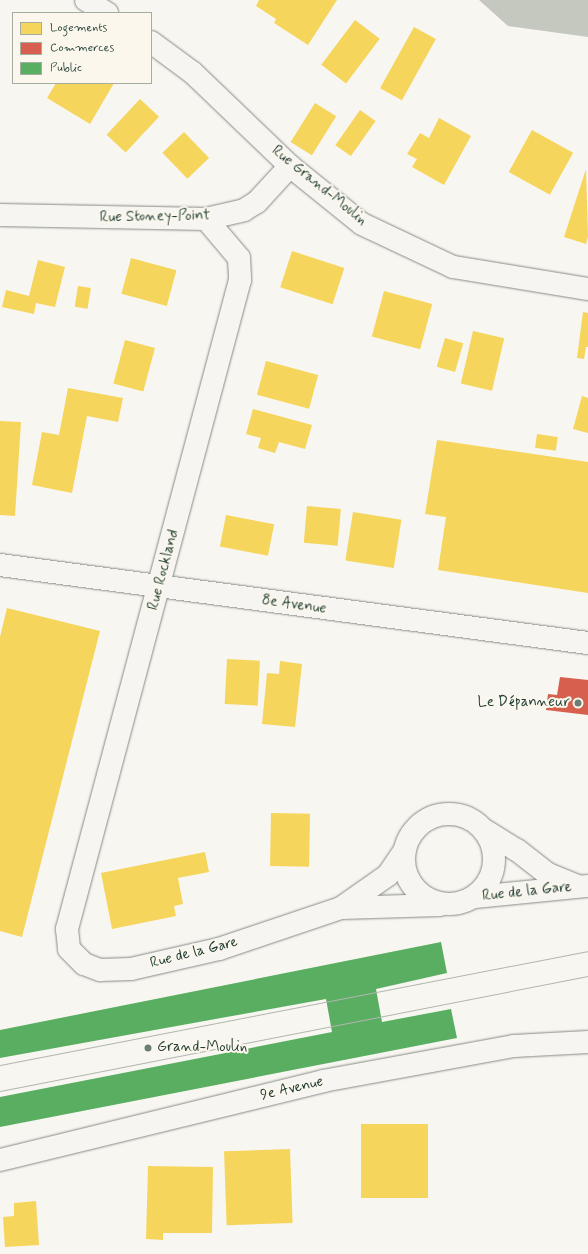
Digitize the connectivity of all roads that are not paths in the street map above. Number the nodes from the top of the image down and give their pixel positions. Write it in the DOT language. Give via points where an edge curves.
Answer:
graph roads {
  1 [pos="86,0"];
  2 [pos="106,12"];
  3 [pos="152,43"];
  4 [pos="290,166"];
  5 [pos="0,215"];
  6 [pos="206,219"];
  7 [pos="588,289"];
  8 [pos="0,565"];
  9 [pos="160,587"];
  10 [pos="588,643"];
  11 [pos="486,831"];
  12 [pos="405,850"];
  13 [pos="584,886"];
  14 [pos="475,897"];
  15 [pos="445,905"];
  16 [pos="341,908"];
  17 [pos="68,929"];
  18 [pos="588,1042"];
  19 [pos="0,1160"];
  1 -- 2 [label="street"];
  3 -- 4 [label="street, Rue Grand-Moulin" via="193,73"];
  4 -- 6 [label="street, Rue Stoney-Point" via="257,202 244,210"];
  4 -- 7 [label="street, Rue Grand-Moulin" via="362,224 453,266"];
  5 -- 6 [label="street, Rue Stoney-Point"];
  6 -- 9 [label="street, Rue Rockland" via="239,258 240,280"];
  8 -- 9 [label="street, 8e Avenue"];
  9 -- 10 [label="street, 8e Avenue"];
  9 -- 17 [label="street, Rue Rockland"];
  11 -- 12 [label="street" via="475,821 462,815 447,813 433,816 420,824 410,836"];
  11 -- 13 [label="street, Rue de la Gare" via="517,850 548,874"];
  11 -- 14 [label="street" via="495,858 493,873 486,886"];
  12 -- 15 [label="street" via="404,866 409,880 418,892 431,901"];
  12 -- 16 [label="street, Rue de la Gare" via="388,875"];
  13 -- 14 [label="street, Rue de la Gare"];
  14 -- 15 [label="street" via="461,903"];
  15 -- 16 [label="street, Rue de la Gare"];
  16 -- 17 [label="street, Rue de la Gare" via="219,949 131,969 100,970 84,964 69,949"];
  18 -- 19 [label="street, 9e Avenue" via="514,1046 331,1080"];
}
